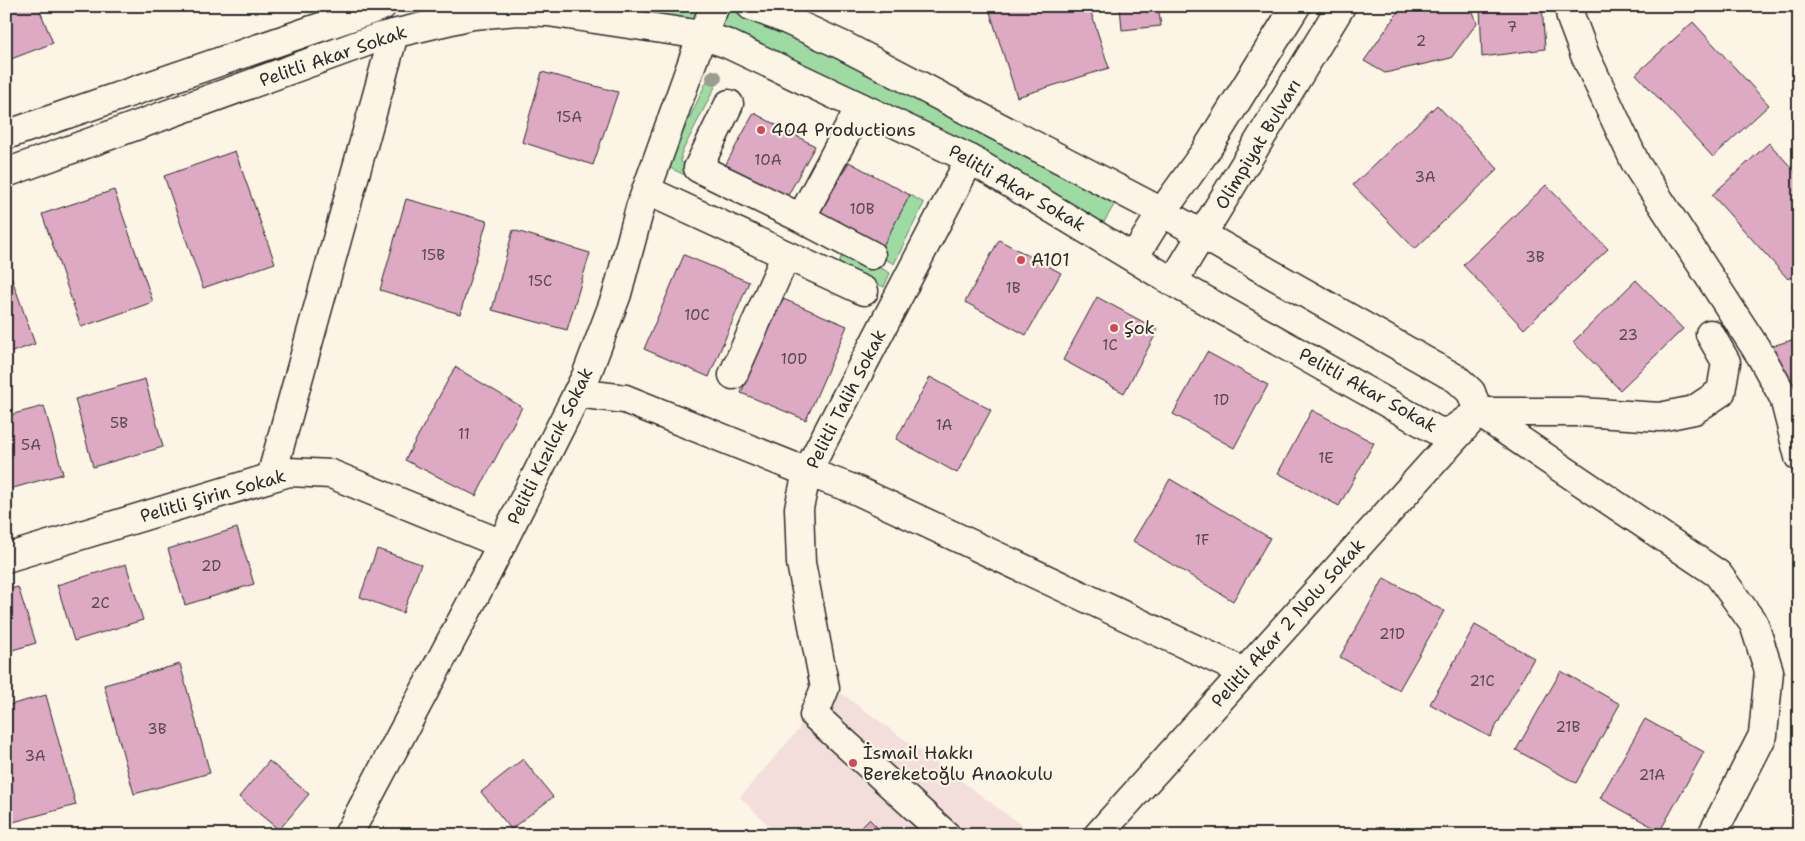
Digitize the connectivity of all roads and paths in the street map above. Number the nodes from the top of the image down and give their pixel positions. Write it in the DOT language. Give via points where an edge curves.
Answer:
graph roads {
  1 [pos="382,6"];
  2 [pos="715,6"];
  3 [pos="751,6"];
  4 [pos="1296,6"];
  5 [pos="1341,6"];
  6 [pos="1569,6"];
  7 [pos="790,13"];
  8 [pos="394,34"];
  9 [pos="702,35"];
  10 [pos="729,104"];
  11 [pos="860,107"];
  12 [pos="6,135"];
  13 [pos="970,159"];
  14 [pos="6,173"];
  15 [pos="646,190"];
  16 [pos="1162,212"];
  17 [pos="800,218"];
  18 [pos="1202,236"];
  19 [pos="786,255"];
  20 [pos="871,256"];
  21 [pos="1134,257"];
  22 [pos="1173,282"];
  23 [pos="864,292"];
  24 [pos="1710,334"];
  25 [pos="733,375"];
  26 [pos="577,393"];
  27 [pos="1478,412"];
  28 [pos="1799,457"];
  29 [pos="807,472"];
  30 [pos="271,477"];
  31 [pos="502,544"];
  32 [pos="6,558"];
  33 [pos="1244,672"];
  34 [pos="348,835"];
  35 [pos="946,835"];
  36 [pos="1098,835"];
  37 [pos="1712,835"];
  1 -- 12 [label="street, Pelitli Akar Sokak"];
  2 -- 9 [label="street"];
  3 -- 7 [label="street"];
  4 -- 16 [label="street" via="1205,152"];
  5 -- 18 [label="street, Olimpiyat Bulvarı"];
  6 -- 28 [label="street" via="1585,55 1636,164 1761,356 1784,398"];
  7 -- 16 [label="street" via="844,46"];
  8 -- 9 [label="street, Pelitli Akar Sokak" via="473,15 518,11 548,12"];
  8 -- 14 [label="street, Pelitli Akar Sokak"];
  8 -- 30 [label="street"];
  9 -- 11 [label="street, Pelitli Akar Sokak" via="728,44"];
  9 -- 15 [label="street, Pelitli Kızılcık Sokak"];
  10 -- 17 [label="street" via="698,168"];
  11 -- 13 [label="street, Pelitli Akar Sokak"];
  11 -- 17 [label="street"];
  13 -- 21 [label="street, Pelitli Akar Sokak"];
  13 -- 29 [label="street, Pelitli Talih Sokak"];
  15 -- 19 [label="street"];
  15 -- 26 [label="street, Pelitli Kızılcık Sokak" via="617,294"];
  16 -- 18 [label="street"];
  16 -- 21 [label="street"];
  17 -- 20 [label="street"];
  18 -- 22 [label="street, Olimpiyat Bulvarı"];
  18 -- 27 [label="street" via="1457,379 1472,392"];
  19 -- 23 [label="street"];
  19 -- 25 [label="street"];
  21 -- 22 [label="street, Pelitli Akar Sokak"];
  22 -- 27 [label="street, Pelitli Akar Sokak" via="1440,432 1451,431"];
  24 -- 27 [label="street" via="1726,362 1721,392 1694,410 1660,417 1580,412"];
  26 -- 29 [label="street" via="625,399"];
  26 -- 31 [label="street, Pelitli Kızılcık Sokak"];
  27 -- 33 [label="street, Pelitli Akar 2 Nolu Sokak"];
  27 -- 37 [label="street" via="1718,574 1754,624 1769,671 1763,736"];
  29 -- 33 [label="street" via="856,490"];
  29 -- 35 [label="street, Pelitli Talih Sokak" via="799,508 801,563 825,688 814,715"];
  30 -- 31 [label="street, Pelitli Şirin Sokak" via="289,472 331,474"];
  30 -- 32 [label="street, Pelitli Şirin Sokak"];
  31 -- 34 [label="street, Pelitli Kızılcık Sokak"];
  33 -- 36 [label="street, Pelitli Akar 2 Nolu Sokak"];
}
